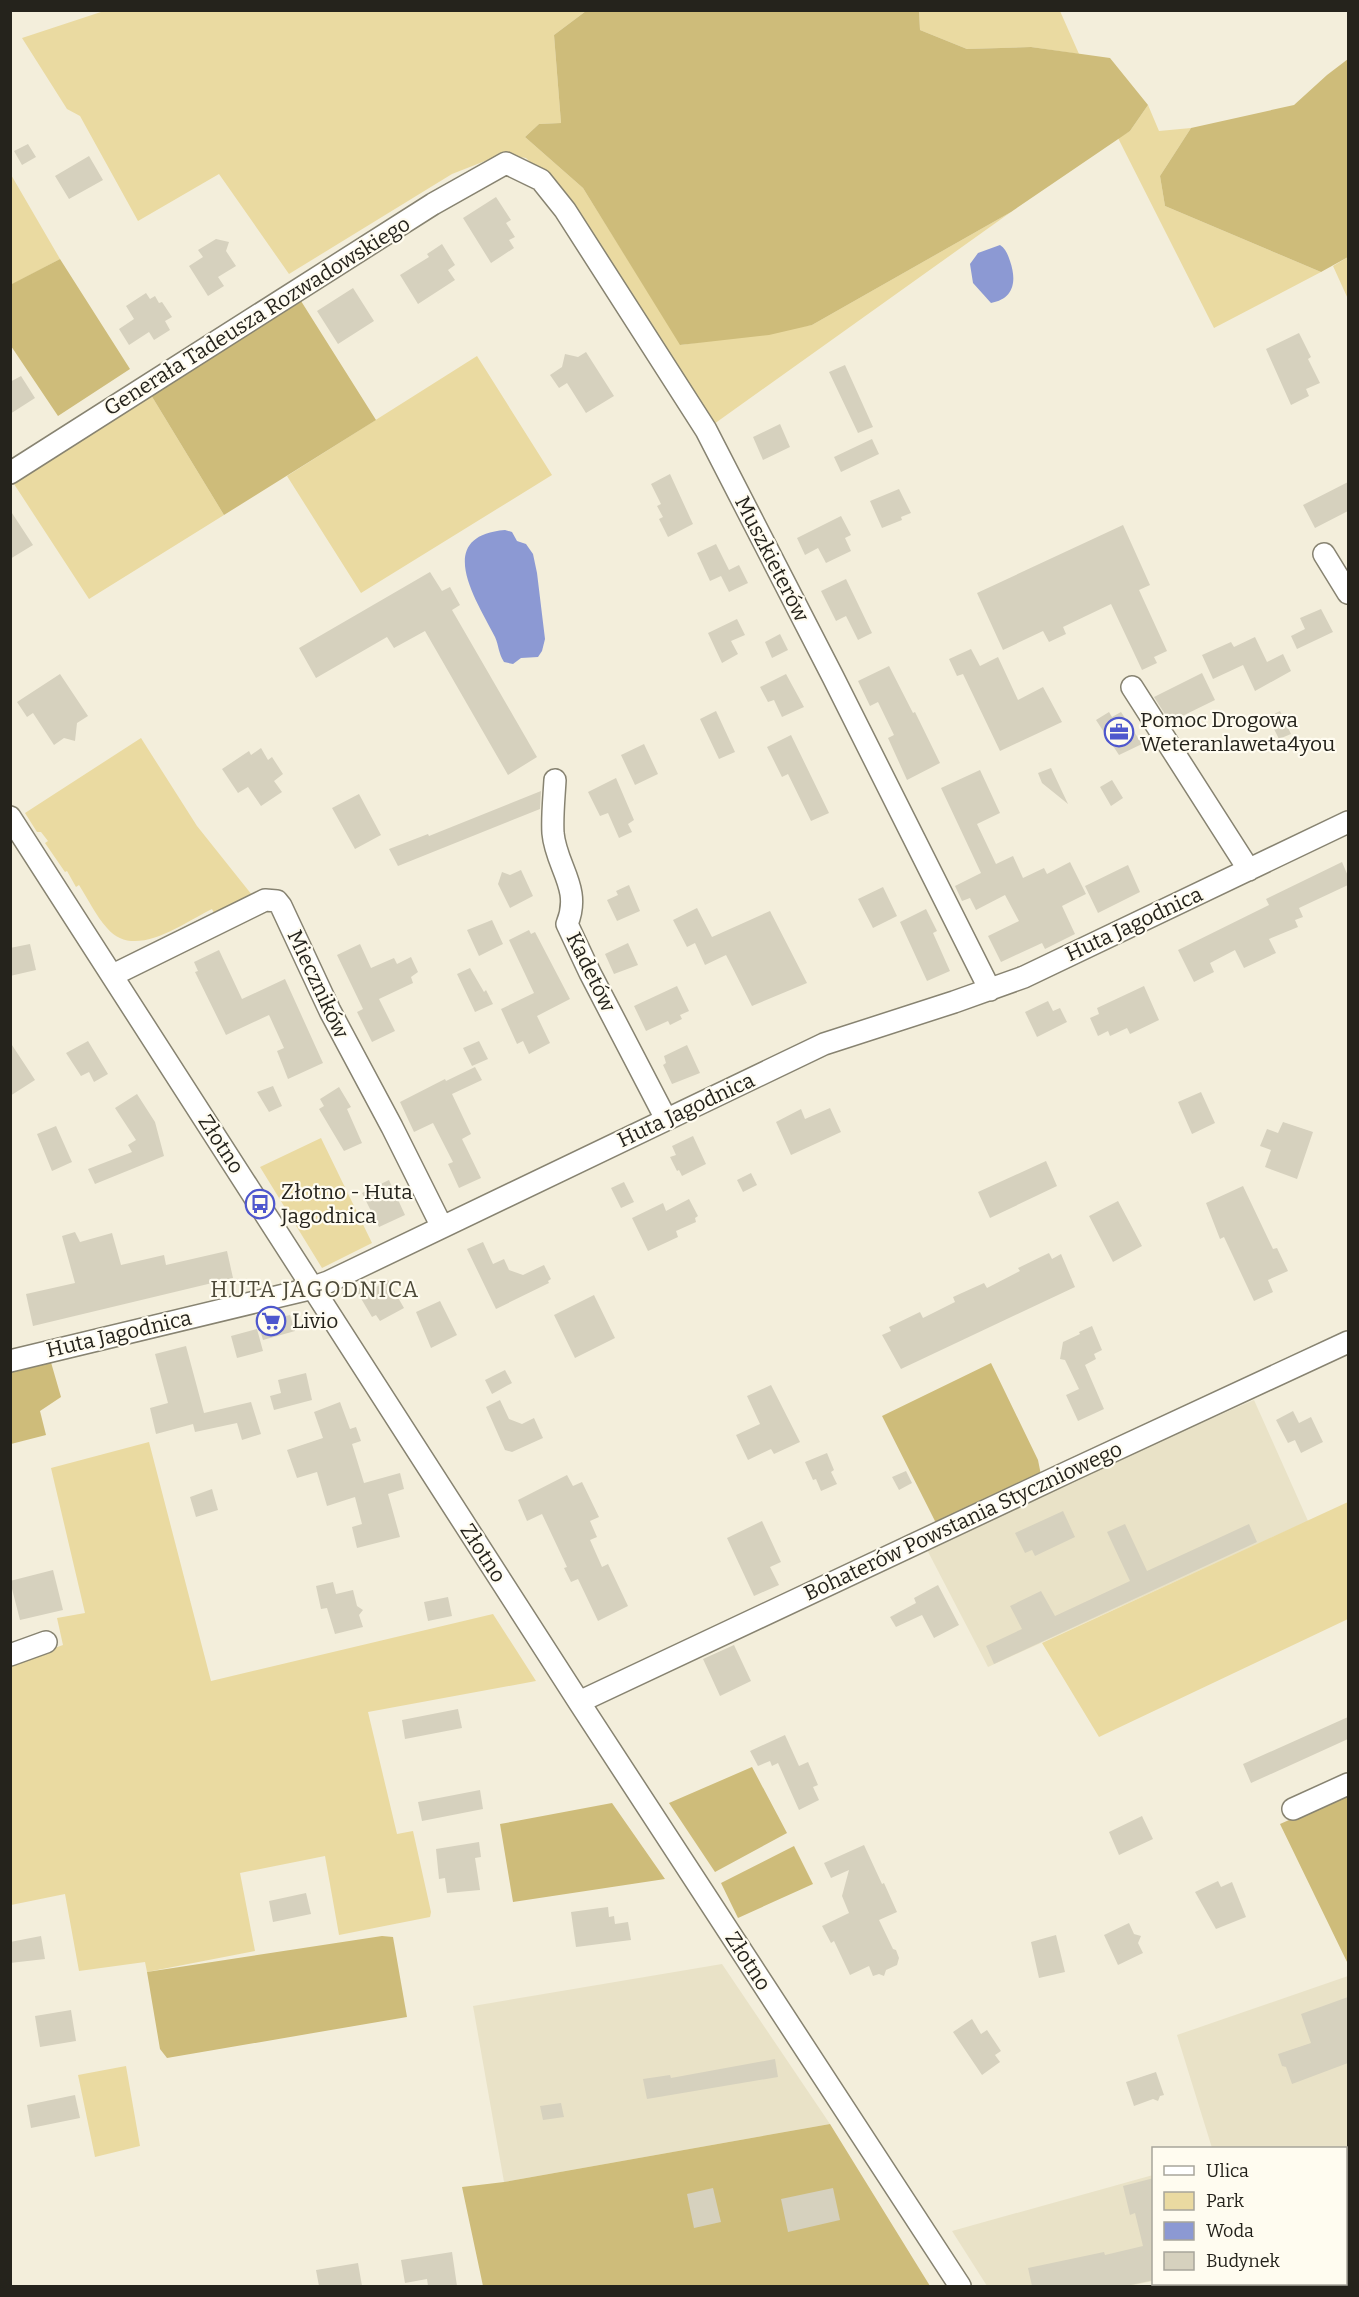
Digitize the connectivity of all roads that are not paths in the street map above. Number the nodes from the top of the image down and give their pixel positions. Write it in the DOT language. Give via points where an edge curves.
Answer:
graph roads {
  1 [pos="506,163"];
  2 [pos="10,473"];
  3 [pos="1324,554"];
  4 [pos="1348,593"];
  5 [pos="1132,687"];
  6 [pos="555,780"];
  7 [pos="10,817"];
  8 [pos="1348,822"];
  9 [pos="1249,870"];
  10 [pos="113,975"];
  11 [pos="990,990"];
  12 [pos="666,1119"];
  13 [pos="442,1227"];
  14 [pos="314,1288"];
  15 [pos="1348,1342"];
  16 [pos="10,1361"];
  17 [pos="46,1642"];
  18 [pos="10,1654"];
  19 [pos="579,1702"];
  20 [pos="1348,1784"];
  21 [pos="1293,1809"];
  22 [pos="960,2286"];
  1 -- 2 [label="street, Generała Tadeusza Rozwadowskiego" via="433,204"];
  1 -- 11 [label="street, Muszkieterów" via="541,180 565,210 706,430"];
  3 -- 4 [label="street"];
  5 -- 9 [label="street"];
  6 -- 12 [label="street, Kadetów" via="553,834 572,893 573,910 567,924"];
  7 -- 10 [label="street, Złotno"];
  8 -- 9 [label="street, Huta Jagodnica"];
  9 -- 11 [label="street, Huta Jagodnica"];
  10 -- 13 [label="street, Mieczników" via="265,900 277,901"];
  10 -- 14 [label="street, Złotno"];
  11 -- 12 [label="street, Huta Jagodnica" via="824,1044"];
  12 -- 13 [label="street, Huta Jagodnica"];
  13 -- 14 [label="street, Huta Jagodnica"];
  14 -- 16 [label="street, Huta Jagodnica"];
  14 -- 19 [label="street, Złotno"];
  15 -- 19 [label="street, Bohaterów Powstania Styczniowego"];
  17 -- 18 [label="street"];
  19 -- 22 [label="street, Złotno"];
  20 -- 21 [label="street"];
}
